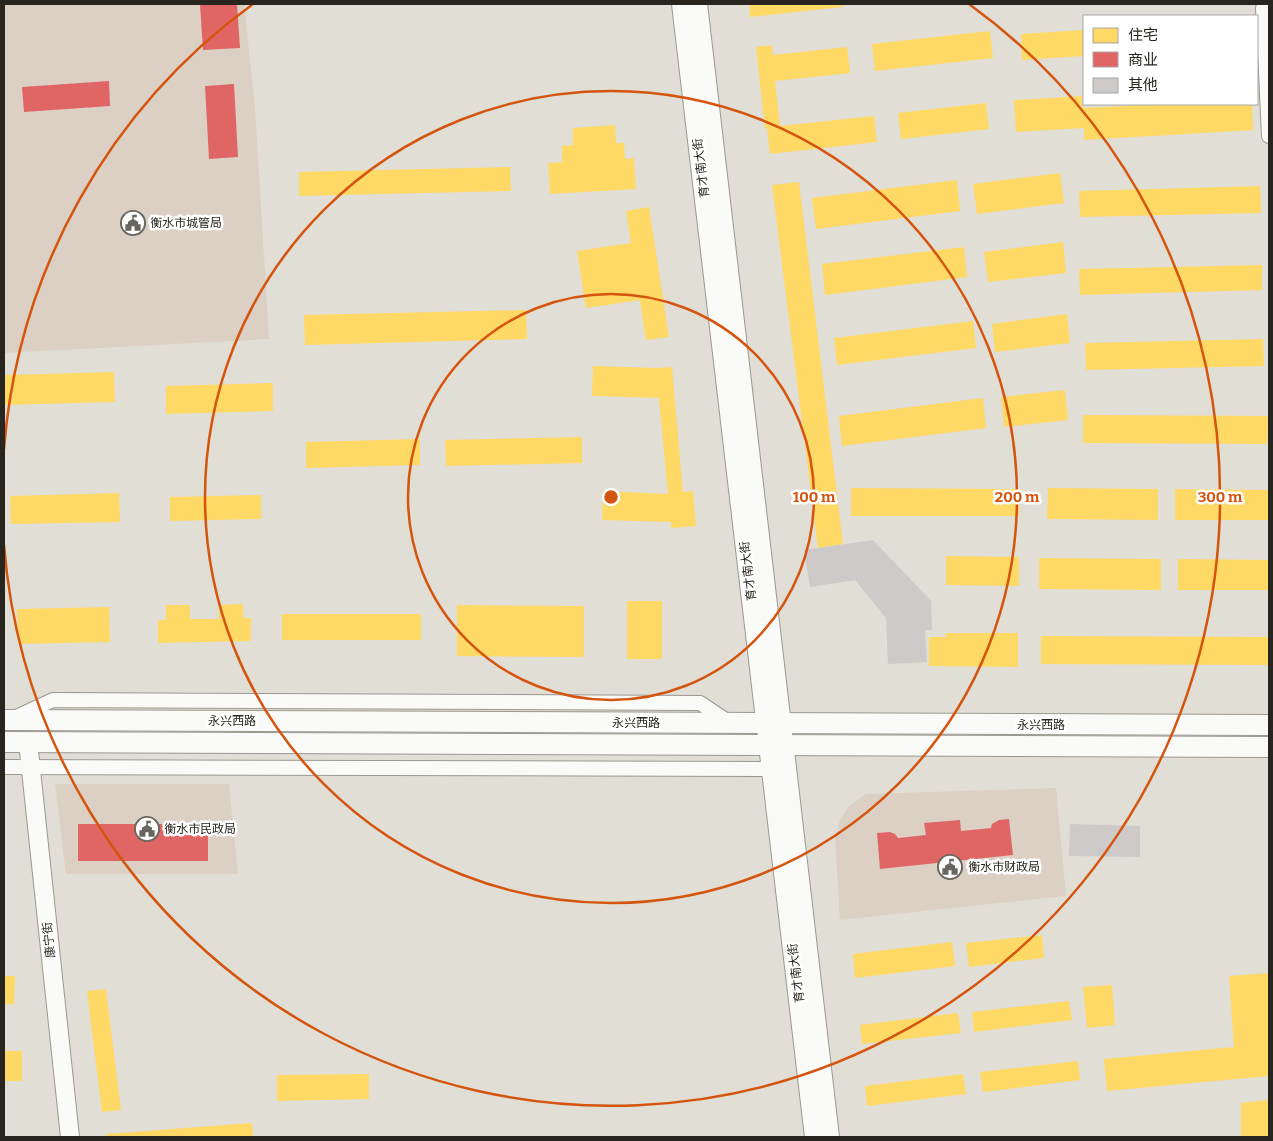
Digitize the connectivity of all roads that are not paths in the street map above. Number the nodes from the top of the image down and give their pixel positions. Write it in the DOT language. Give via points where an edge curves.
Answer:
graph roads {
  1 [pos="682,4"];
  2 [pos="696,4"];
  3 [pos="1264,8"];
  4 [pos="1269,136"];
  5 [pos="6,720"];
  6 [pos="774,724"];
  7 [pos="1269,726"];
  8 [pos="4,742"];
  9 [pos="28,742"];
  10 [pos="776,746"];
  11 [pos="1269,747"];
  12 [pos="4,768"];
  13 [pos="31,768"];
  14 [pos="772,769"];
  15 [pos="70,1137"];
  16 [pos="815,1137"];
  17 [pos="829,1137"];
  1 -- 6 [label="main road, 育才南大街"];
  2 -- 6 [label="main road, 育才南大街"];
  3 -- 4 [label="street"];
  5 -- 6 [label="main road, 永兴西路"];
  6 -- 7 [label="main road, 永兴西路"];
  6 -- 10 [label="main road, 育才南大街"];
  8 -- 9 [label="main road, 永兴西路"];
  9 -- 10 [label="main road, 永兴西路"];
  9 -- 13 [label="street, 康宁街"];
  10 -- 11 [label="main road, 永兴西路"];
  10 -- 14 [label="main road, 育才南大街"];
  10 -- 17 [label="main road, 育才南大街"];
  12 -- 13 [label="street"];
  13 -- 14 [label="street"];
  13 -- 15 [label="street, 康宁街"];
  14 -- 16 [label="main road, 育才南大街"];
}
